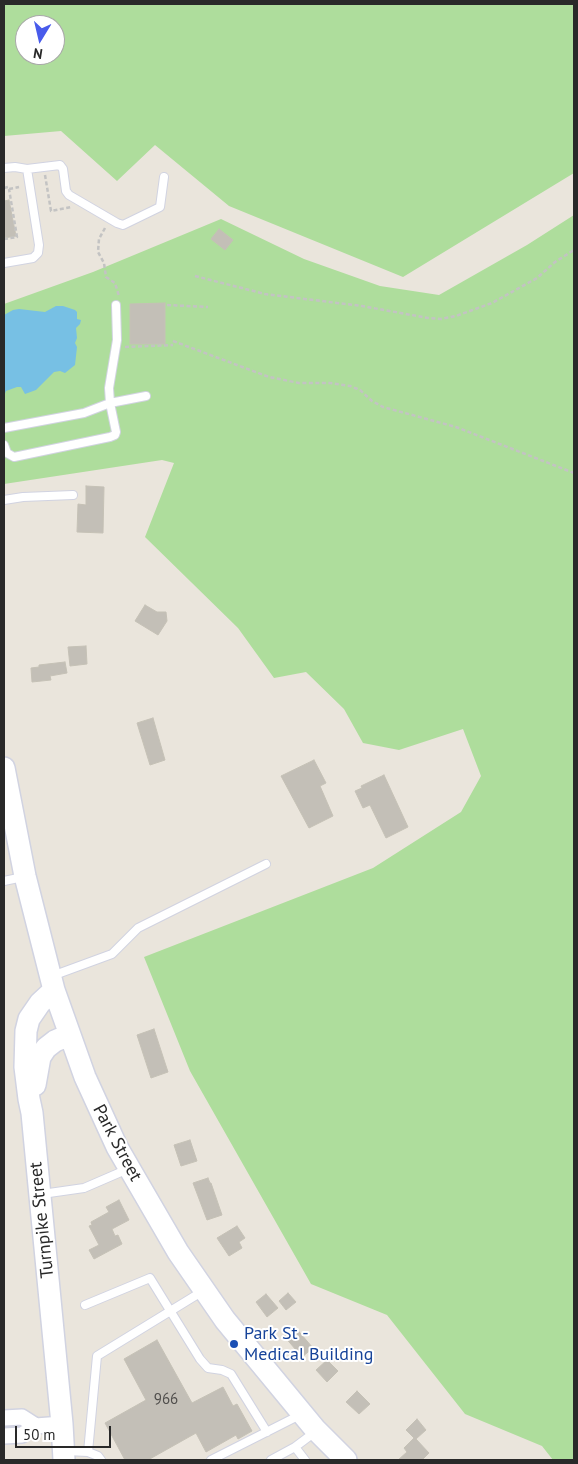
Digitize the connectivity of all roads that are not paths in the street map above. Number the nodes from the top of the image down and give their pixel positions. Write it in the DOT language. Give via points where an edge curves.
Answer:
graph roads {
  1 [pos="4,168"];
  2 [pos="27,173"];
  3 [pos="164,176"];
  4 [pos="4,263"];
  5 [pos="118,302"];
  6 [pos="146,396"];
  7 [pos="110,403"];
  8 [pos="4,428"];
  9 [pos="4,445"];
  10 [pos="73,496"];
  11 [pos="4,500"];
  12 [pos="4,768"];
  13 [pos="266,864"];
  14 [pos="25,876"];
  15 [pos="4,881"];
  16 [pos="52,984"];
  17 [pos="69,1034"];
  18 [pos="32,1113"];
  19 [pos="130,1168"];
  20 [pos="39,1193"];
  21 [pos="204,1290"];
  22 [pos="86,1305"];
  23 [pos="171,1311"];
  24 [pos="302,1414"];
  25 [pos="4,1418"];
  26 [pos="62,1424"];
  27 [pos="36,1426"];
  28 [pos="316,1430"];
  29 [pos="267,1432"];
  30 [pos="4,1436"];
  31 [pos="296,1448"];
  32 [pos="88,1452"];
  33 [pos="64,1456"];
  34 [pos="101,1460"];
  35 [pos="211,1460"];
  36 [pos="271,1460"];
  37 [pos="305,1460"];
  38 [pos="346,1460"];
  1 -- 2 [label="lane" via="15,167"];
  2 -- 3 [label="lane" via="60,165 67,194 123,225 160,208"];
  2 -- 4 [label="lane" via="38,254 33,258"];
  5 -- 7 [label="lane"];
  6 -- 7 [label="lane"];
  7 -- 8 [label="lane" via="84,413"];
  7 -- 9 [label="lane" via="116,432 110,438 14,457 7,453"];
  10 -- 11 [label="lane" via="23,496"];
  12 -- 14 [label="main road, Park Street"];
  13 -- 16 [label="lane" via="138,928 112,954"];
  14 -- 15 [label="lane"];
  14 -- 16 [label="main road, Park Street"];
  16 -- 17 [label="main road, Park Street"];
  16 -- 18 [label="main road, Turnpike Street" via="29,1018 26,1031 25,1067"];
  17 -- 18 [label="main road" via="54,1041 40,1057"];
  17 -- 19 [label="main road, Park Street" via="100,1111"];
  18 -- 20 [label="main road, Turnpike Street"];
  19 -- 20 [label="lane" via="84,1188"];
  19 -- 21 [label="main road, Park Street" via="178,1252"];
  20 -- 26 [label="main road, Turnpike Street"];
  21 -- 23 [label="lane"];
  21 -- 24 [label="main road, Park Street"];
  22 -- 23 [label="lane" via="150,1278"];
  23 -- 29 [label="lane" via="208,1368 231,1374"];
  23 -- 32 [label="lane" via="97,1356"];
  24 -- 28 [label="main road, Park Street"];
  24 -- 29 [label="lane"];
  25 -- 27 [label="street" via="22,1417"];
  26 -- 27 [label="street"];
  26 -- 33 [label="main road, Turnpike Street"];
  27 -- 30 [label="street" via="22,1435"];
  28 -- 31 [label="lane"];
  28 -- 38 [label="main road, Park Street"];
  29 -- 35 [label="lane"];
  31 -- 36 [label="lane"];
  31 -- 37 [label="lane"];
  32 -- 33 [label="lane"];
  32 -- 34 [label="lane"];
}
